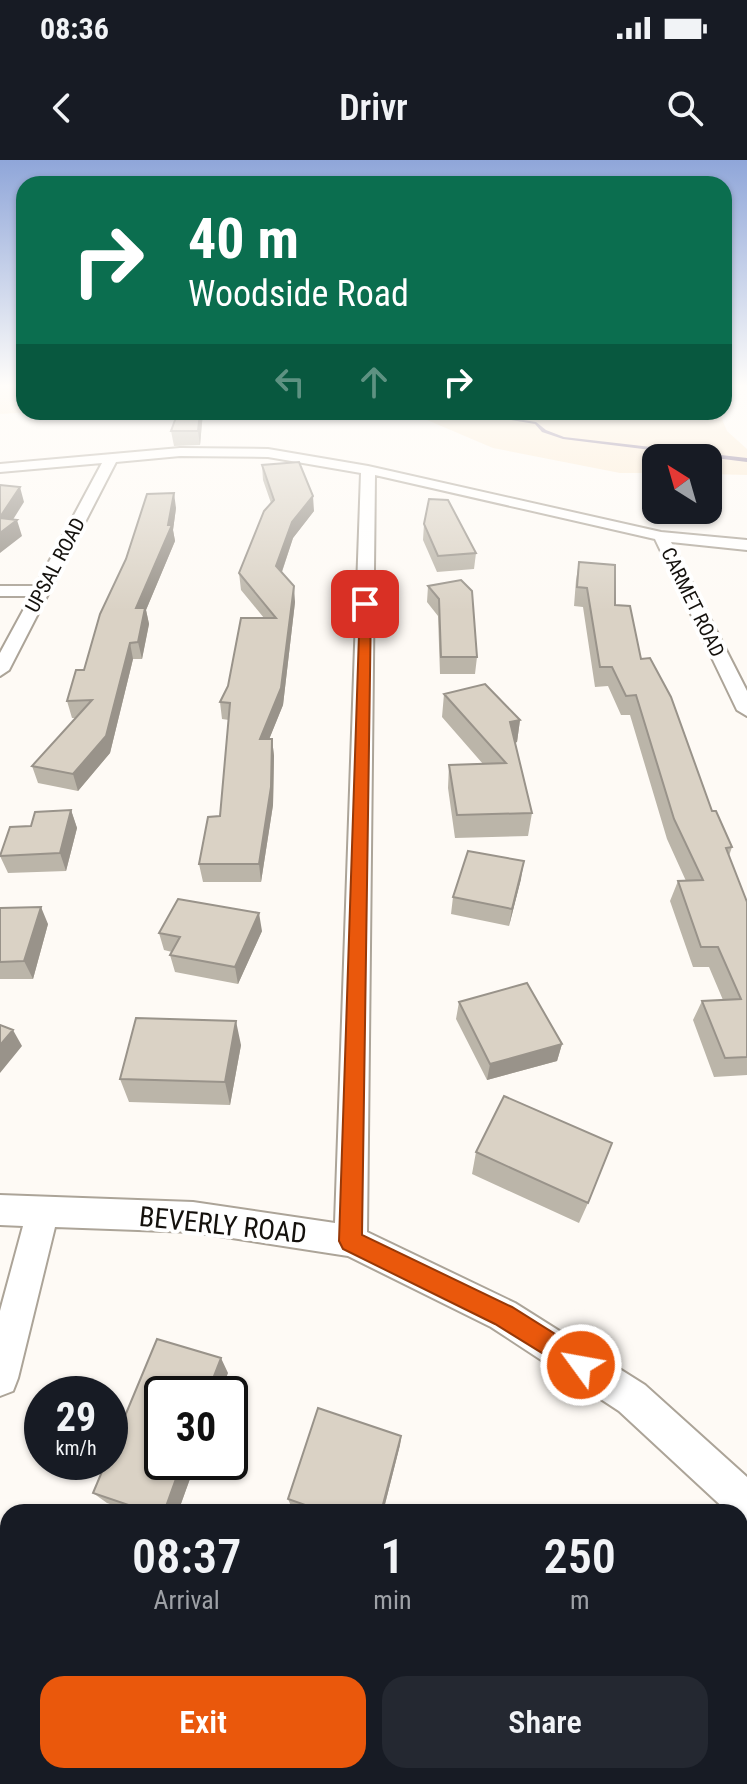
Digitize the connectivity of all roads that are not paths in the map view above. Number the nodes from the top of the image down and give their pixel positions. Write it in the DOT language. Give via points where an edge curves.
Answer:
graph roads {
  1 [pos="110,460"];
  2 [pos="308,460"];
  3 [pos="0,468"];
  4 [pos="368,470"];
  5 [pos="661,536"];
  6 [pos="747,545"];
  7 [pos="0,591"];
  8 [pos="41,591"];
  9 [pos="0,670"];
  10 [pos="747,710"];
  11 [pos="0,1210"];
  12 [pos="43,1211"];
  13 [pos="351,1241"];
  14 [pos="0,1378"];
  15 [pos="747,1503"];
  1 -- 3 [label="street"];
  1 -- 8 [label="street, UPSAL ROAD"];
  2 -- 4 [label="street"];
  4 -- 5 [label="street"];
  4 -- 13 [label="street"];
  5 -- 6 [label="street"];
  5 -- 10 [label="street, CARMET ROAD"];
  7 -- 8 [label="street"];
  8 -- 9 [label="street, UPSAL ROAD"];
  11 -- 12 [label="street, BEVERLY ROAD"];
  12 -- 13 [label="street, BEVERLY ROAD" via="193,1217"];
  12 -- 14 [label="street"];
  13 -- 15 [label="street, BEVERLY ROAD" via="503,1315 632,1398"];
}
